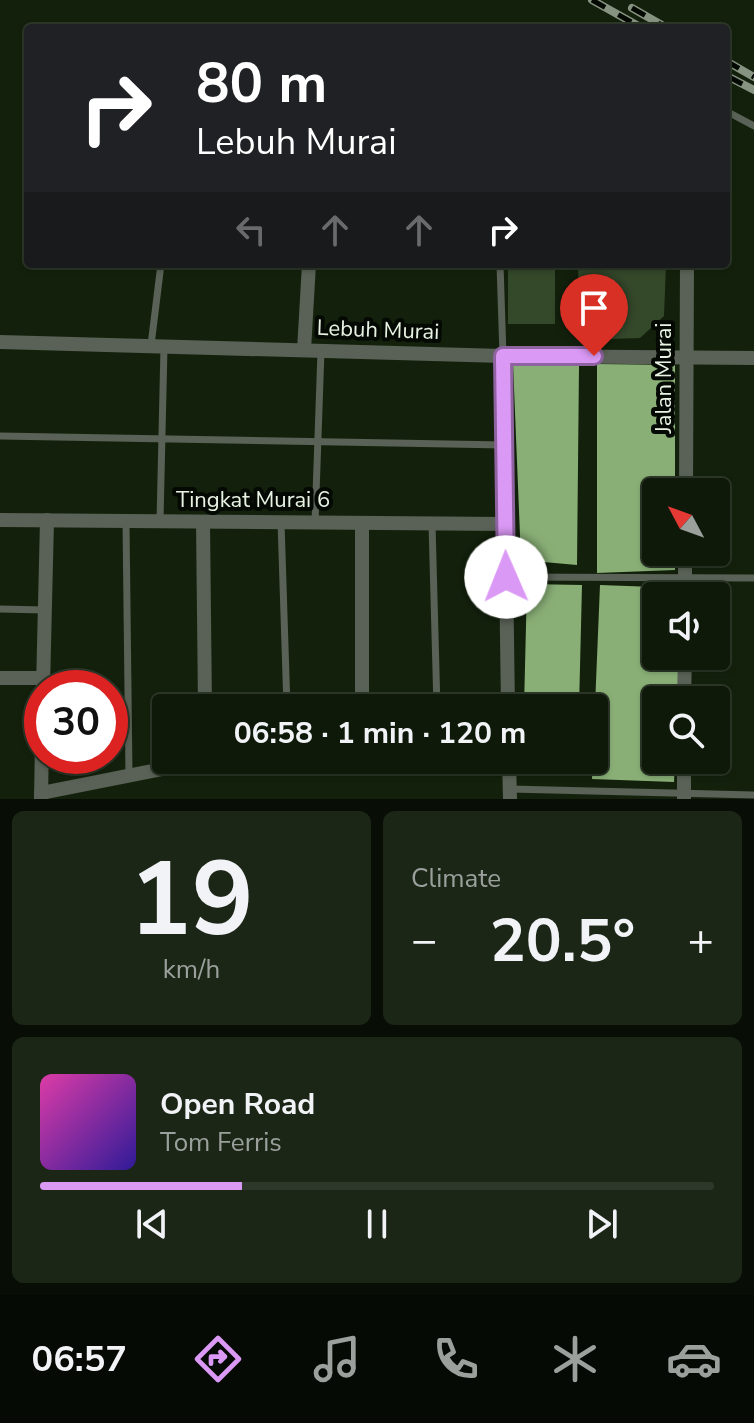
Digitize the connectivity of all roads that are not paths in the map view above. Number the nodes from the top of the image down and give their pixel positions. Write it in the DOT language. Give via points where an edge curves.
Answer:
graph roads {
  1 [pos="730,113"];
  2 [pos="754,126"];
  3 [pos="161,268"];
  4 [pos="309,268"];
  5 [pos="500,268"];
  6 [pos="687,268"];
  7 [pos="0,342"];
  8 [pos="157,346"];
  9 [pos="304,350"];
  10 [pos="321,351"];
  11 [pos="503,356"];
  12 [pos="686,357"];
  13 [pos="754,358"];
  14 [pos="0,436"];
  15 [pos="162,439"];
  16 [pos="317,441"];
  17 [pos="504,445"];
  18 [pos="686,478"];
  19 [pos="0,520"];
  20 [pos="47,520"];
  21 [pos="126,521"];
  22 [pos="160,521"];
  23 [pos="203,522"];
  24 [pos="281,522"];
  25 [pos="315,523"];
  26 [pos="362,523"];
  27 [pos="432,524"];
  28 [pos="505,524"];
  29 [pos="685,566"];
  30 [pos="506,577"];
  31 [pos="685,578"];
  32 [pos="754,578"];
  33 [pos="685,582"];
  34 [pos="0,609"];
  35 [pos="45,610"];
  36 [pos="43,670"];
  37 [pos="0,678"];
  38 [pos="24,681"];
  39 [pos="205,694"];
  40 [pos="287,694"];
  41 [pos="362,694"];
  42 [pos="437,694"];
  43 [pos="508,694"];
  44 [pos="152,771"];
  45 [pos="41,774"];
  46 [pos="509,774"];
  47 [pos="684,774"];
  48 [pos="129,776"];
  49 [pos="510,794"];
  50 [pos="754,795"];
  51 [pos="41,796"];
  52 [pos="684,796"];
  1 -- 2 [label="lane"];
  3 -- 8 [label="lane"];
  4 -- 9 [label="street"];
  5 -- 11 [label="lane"];
  6 -- 12 [label="street, Jalan Murai"];
  7 -- 8 [label="street, Lebuh Murai"];
  8 -- 9 [label="street, Lebuh Murai"];
  8 -- 15 [label="lane"];
  9 -- 10 [label="street, Lebuh Murai"];
  10 -- 11 [label="street, Lebuh Murai"];
  10 -- 16 [label="lane"];
  11 -- 12 [label="street, Lebuh Murai"];
  11 -- 17 [label="street"];
  12 -- 13 [label="street, Lebuh Murai"];
  12 -- 18 [label="street, Jalan Murai"];
  14 -- 15 [label="lane"];
  15 -- 16 [label="lane"];
  15 -- 22 [label="lane"];
  16 -- 17 [label="lane"];
  16 -- 25 [label="lane"];
  17 -- 28 [label="street"];
  19 -- 20 [label="street, Tingkat Murai 6"];
  20 -- 21 [label="street, Tingkat Murai 6"];
  20 -- 35 [label="street"];
  21 -- 22 [label="street, Tingkat Murai 6"];
  21 -- 48 [label="lane"];
  22 -- 23 [label="street, Tingkat Murai 6"];
  23 -- 24 [label="street, Tingkat Murai 6"];
  23 -- 39 [label="street"];
  24 -- 25 [label="street, Tingkat Murai 6"];
  24 -- 40 [label="lane"];
  25 -- 26 [label="street, Tingkat Murai 6"];
  26 -- 27 [label="street, Tingkat Murai 6"];
  26 -- 41 [label="street"];
  27 -- 28 [label="street, Tingkat Murai 6"];
  27 -- 42 [label="lane"];
  28 -- 30 [label="street"];
  29 -- 31 [label="street"];
  30 -- 31 [label="lane"];
  30 -- 43 [label="street"];
  31 -- 32 [label="lane"];
  31 -- 33 [label="street"];
  34 -- 35 [label="lane"];
  35 -- 36 [label="street"];
  37 -- 38 [label="street"];
  44 -- 48 [label="street"];
  45 -- 51 [label="street"];
  46 -- 49 [label="street"];
  47 -- 52 [label="street"];
  48 -- 51 [label="street"];
  49 -- 52 [label="lane"];
  50 -- 52 [label="lane"];
}
